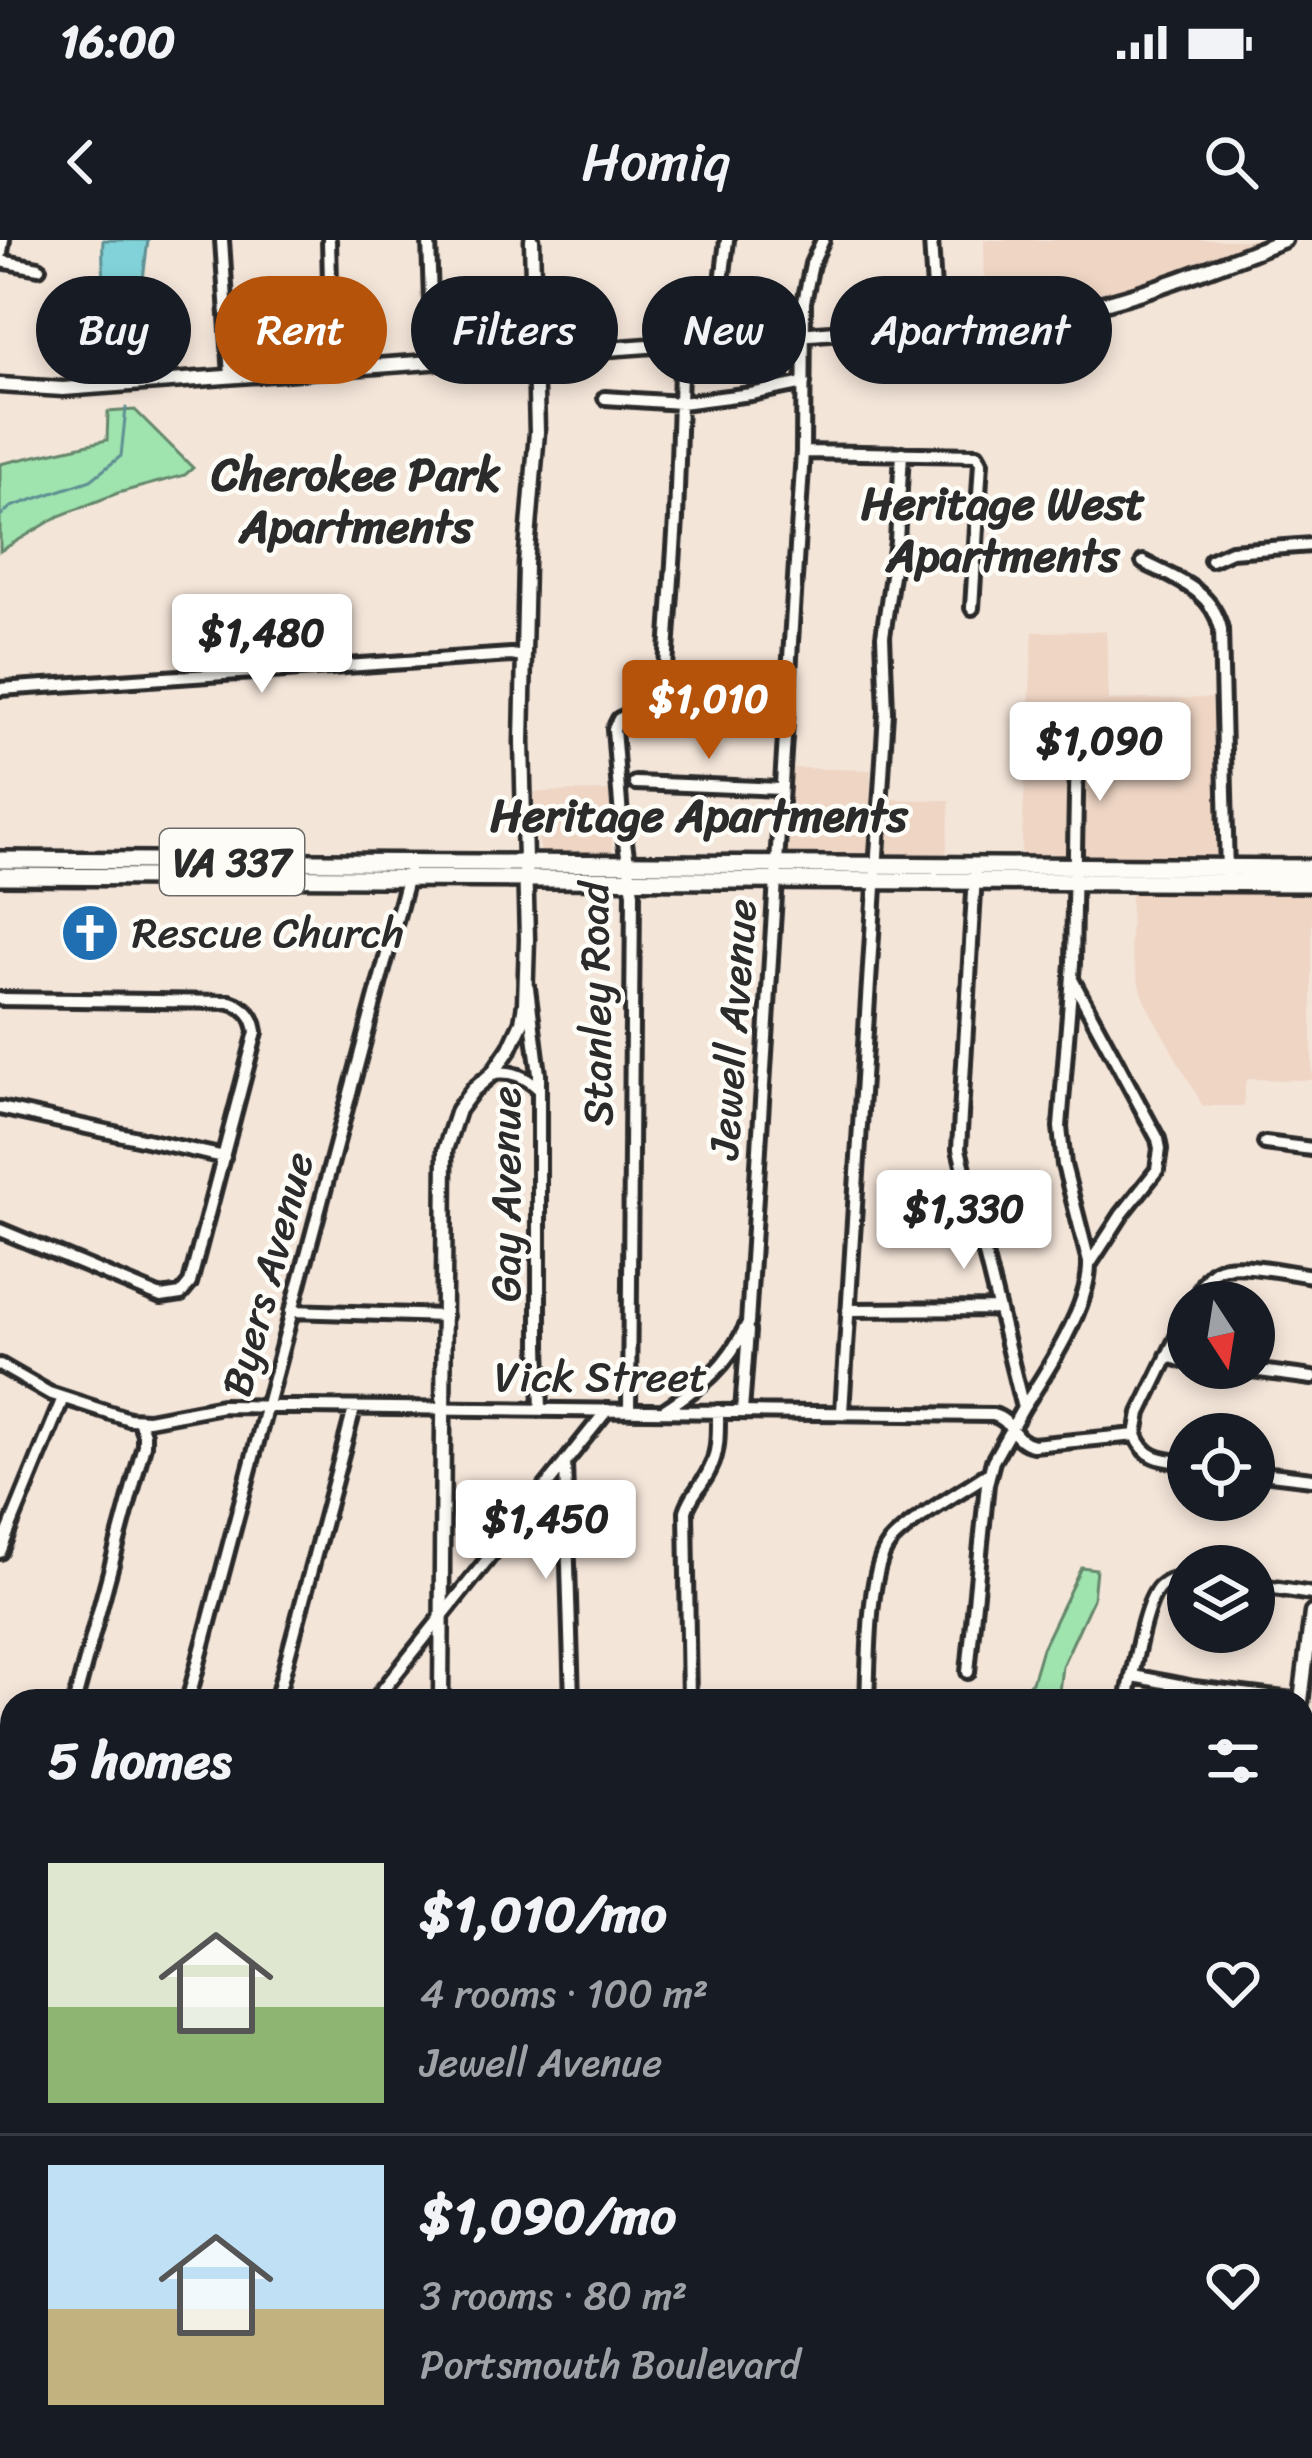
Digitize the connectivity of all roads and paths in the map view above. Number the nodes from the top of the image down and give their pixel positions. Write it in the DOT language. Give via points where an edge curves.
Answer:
graph roads {
  1 [pos="3,240"];
  2 [pos="222,240"];
  3 [pos="328,240"];
  4 [pos="429,240"];
  5 [pos="532,240"];
  6 [pos="727,240"];
  7 [pos="823,240"];
  8 [pos="932,240"];
  9 [pos="1285,240"];
  10 [pos="0,260"];
  11 [pos="40,268"];
  12 [pos="224,276"];
  13 [pos="329,276"];
  14 [pos="430,276"];
  15 [pos="533,276"];
  16 [pos="723,276"];
  17 [pos="934,276"];
  18 [pos="806,284"];
  19 [pos="1112,300"];
  20 [pos="215,377"];
  21 [pos="535,384"];
  22 [pos="681,384"];
  23 [pos="799,384"];
  24 [pos="804,384"];
  25 [pos="0,386"];
  26 [pos="605,398"];
  27 [pos="681,403"];
  28 [pos="802,452"];
  29 [pos="902,453"];
  30 [pos="1312,545"];
  31 [pos="1211,560"];
  32 [pos="1142,562"];
  33 [pos="971,608"];
  34 [pos="524,657"];
  35 [pos="0,689"];
  36 [pos="1077,742"];
  37 [pos="635,783"];
  38 [pos="781,789"];
  39 [pos="0,860"];
  40 [pos="1312,868"];
  41 [pos="410,871"];
  42 [pos="525,871"];
  43 [pos="628,872"];
  44 [pos="776,872"];
  45 [pos="0,873"];
  46 [pos="876,873"];
  47 [pos="975,873"];
  48 [pos="1076,874"];
  49 [pos="1228,875"];
  50 [pos="1312,883"];
  51 [pos="526,978"];
  52 [pos="1072,978"];
  53 [pos="0,998"];
  54 [pos="493,1073"];
  55 [pos="539,1089"];
  56 [pos="0,1108"];
  57 [pos="1265,1143"];
  58 [pos="1312,1149"];
  59 [pos="224,1157"];
  60 [pos="0,1230"];
  61 [pos="1089,1265"];
  62 [pos="1312,1276"];
  63 [pos="1204,1281"];
  64 [pos="997,1309"];
  65 [pos="848,1310"];
  66 [pos="291,1311"];
  67 [pos="445,1316"];
  68 [pos="748,1323"];
  69 [pos="1167,1356"];
  70 [pos="0,1365"];
  71 [pos="1275,1373"];
  72 [pos="1312,1378"];
  73 [pos="63,1398"];
  74 [pos="267,1407"];
  75 [pos="444,1408"];
  76 [pos="1023,1408"];
  77 [pos="354,1409"];
  78 [pos="542,1410"];
  79 [pos="607,1410"];
  80 [pos="628,1411"];
  81 [pos="662,1411"];
  82 [pos="718,1412"];
  83 [pos="742,1412"];
  84 [pos="842,1412"];
  85 [pos="139,1420"];
  86 [pos="1011,1427"];
  87 [pos="1136,1435"];
  88 [pos="1167,1459"];
  89 [pos="565,1462"];
  90 [pos="989,1473"];
  91 [pos="1275,1475"];
  92 [pos="1312,1479"];
  93 [pos="2,1544"];
  94 [pos="1167,1583"];
  95 [pos="1275,1588"];
  96 [pos="1312,1594"];
  97 [pos="442,1613"];
  98 [pos="1312,1613"];
  99 [pos="968,1672"];
  100 [pos="1133,1676"];
  101 [pos="77,1689"];
  102 [pos="191,1689"];
  103 [pos="279,1689"];
  104 [pos="383,1689"];
  105 [pos="441,1689"];
  106 [pos="572,1689"];
  107 [pos="689,1689"];
  108 [pos="868,1689"];
  109 [pos="1130,1689"];
  110 [pos="1202,1689"];
  111 [pos="1302,1689"];
  1 -- 10 [label="street"];
  2 -- 12 [label="street"];
  3 -- 13 [label="street"];
  4 -- 14 [label="street"];
  5 -- 15 [label="street"];
  6 -- 16 [label="street"];
  7 -- 18 [label="street, Jewell Avenue"];
  8 -- 17 [label="street"];
  9 -- 19 [label="street"];
  10 -- 11 [label="street"];
  20 -- 25 [label="street"];
  21 -- 34 [label="street"];
  22 -- 27 [label="street, Stanley Road"];
  23 -- 27 [label="street"];
  24 -- 28 [label="street, Jewell Avenue"];
  26 -- 27 [label="street"];
  27 -- 43 [label="street, Stanley Road" via="664,697 650,711 619,719 614,730"];
  28 -- 29 [label="street"];
  28 -- 38 [label="street, Jewell Avenue"];
  29 -- 33 [label="street" via="980,458"];
  29 -- 46 [label="street" via="883,636"];
  30 -- 31 [label="street"];
  32 -- 49 [label="street" via="1201,592 1219,619"];
  34 -- 35 [label="street"];
  34 -- 42 [label="street"];
  36 -- 48 [label="street"];
  37 -- 38 [label="street"];
  38 -- 44 [label="street, Jewell Avenue"];
  39 -- 41 [label="main road, VA 337"];
  39 -- 45 [label="street"];
  40 -- 49 [label="main road, VA 337"];
  41 -- 42 [label="main road, VA 337"];
  41 -- 45 [label="main road, VA 337"];
  41 -- 66 [label="street, Byers Avenue"];
  42 -- 43 [label="main road, VA 337"];
  42 -- 51 [label="street"];
  43 -- 44 [label="main road, VA 337"];
  43 -- 80 [label="street, Stanley Road"];
  44 -- 46 [label="main road, VA 337"];
  44 -- 68 [label="street, Jewell Avenue"];
  46 -- 47 [label="main road, VA 337"];
  46 -- 65 [label="street"];
  47 -- 48 [label="main road, VA 337"];
  47 -- 64 [label="street" via="959,1149"];
  48 -- 49 [label="main road, VA 337"];
  48 -- 52 [label="street"];
  49 -- 50 [label="main road, VA 337"];
  51 -- 54 [label="street" via="518,1034"];
  51 -- 55 [label="street, Gay Avenue"];
  52 -- 61 [label="street" via="1061,1146"];
  52 -- 61 [label="street" via="1160,1149 1151,1180"];
  53 -- 59 [label="street" via="244,1009 255,1024 254,1041"];
  54 -- 55 [label="street" via="514,1073"];
  54 -- 67 [label="street" via="466,1098 445,1150"];
  55 -- 78 [label="street, Gay Avenue"];
  56 -- 59 [label="street"];
  57 -- 58 [label="street"];
  59 -- 60 [label="street" via="181,1294 161,1297"];
  61 -- 76 [label="street" via="1084,1299"];
  62 -- 63 [label="street" via="1227,1267"];
  64 -- 65 [label="street"];
  64 -- 76 [label="street"];
  65 -- 84 [label="street"];
  66 -- 67 [label="street"];
  66 -- 74 [label="street, Byers Avenue"];
  67 -- 75 [label="street"];
  68 -- 81 [label="street, Jewell Avenue" via="713,1376"];
  68 -- 83 [label="street, Jewell Avenue"];
  69 -- 87 [label="street"];
  70 -- 73 [label="street, Vick Street"];
  71 -- 72 [label="street"];
  73 -- 85 [label="street, Vick Street"];
  73 -- 93 [label="street"];
  74 -- 77 [label="street, Vick Street"];
  74 -- 85 [label="street, Vick Street"];
  74 -- 102 [label="street, Byers Avenue"];
  75 -- 77 [label="street, Vick Street"];
  75 -- 78 [label="street, Vick Street"];
  75 -- 97 [label="street"];
  76 -- 86 [label="street"];
  77 -- 103 [label="street"];
  78 -- 79 [label="street, Vick Street"];
  79 -- 80 [label="street, Vick Street"];
  79 -- 89 [label="street"];
  80 -- 81 [label="street, Vick Street"];
  81 -- 82 [label="street, Vick Street"];
  82 -- 83 [label="street, Vick Street"];
  82 -- 107 [label="street" via="716,1455 686,1511"];
  83 -- 84 [label="street, Vick Street"];
  84 -- 86 [label="street, Vick Street" via="993,1415"];
  85 -- 101 [label="street" via="144,1445"];
  86 -- 87 [label="street, Vick Street" via="1033,1445"];
  86 -- 90 [label="street"];
  87 -- 88 [label="street" via="1150,1456"];
  89 -- 97 [label="street"];
  89 -- 106 [label="street"];
  90 -- 99 [label="street"];
  90 -- 108 [label="street" via="900,1534 881,1557"];
  91 -- 92 [label="street"];
  94 -- 100 [label="street" via="1144,1624"];
  95 -- 96 [label="street"];
  97 -- 104 [label="street"];
  97 -- 105 [label="street"];
  98 -- 111 [label="street"];
  100 -- 109 [label="street"];
  100 -- 110 [label="street"];
}
